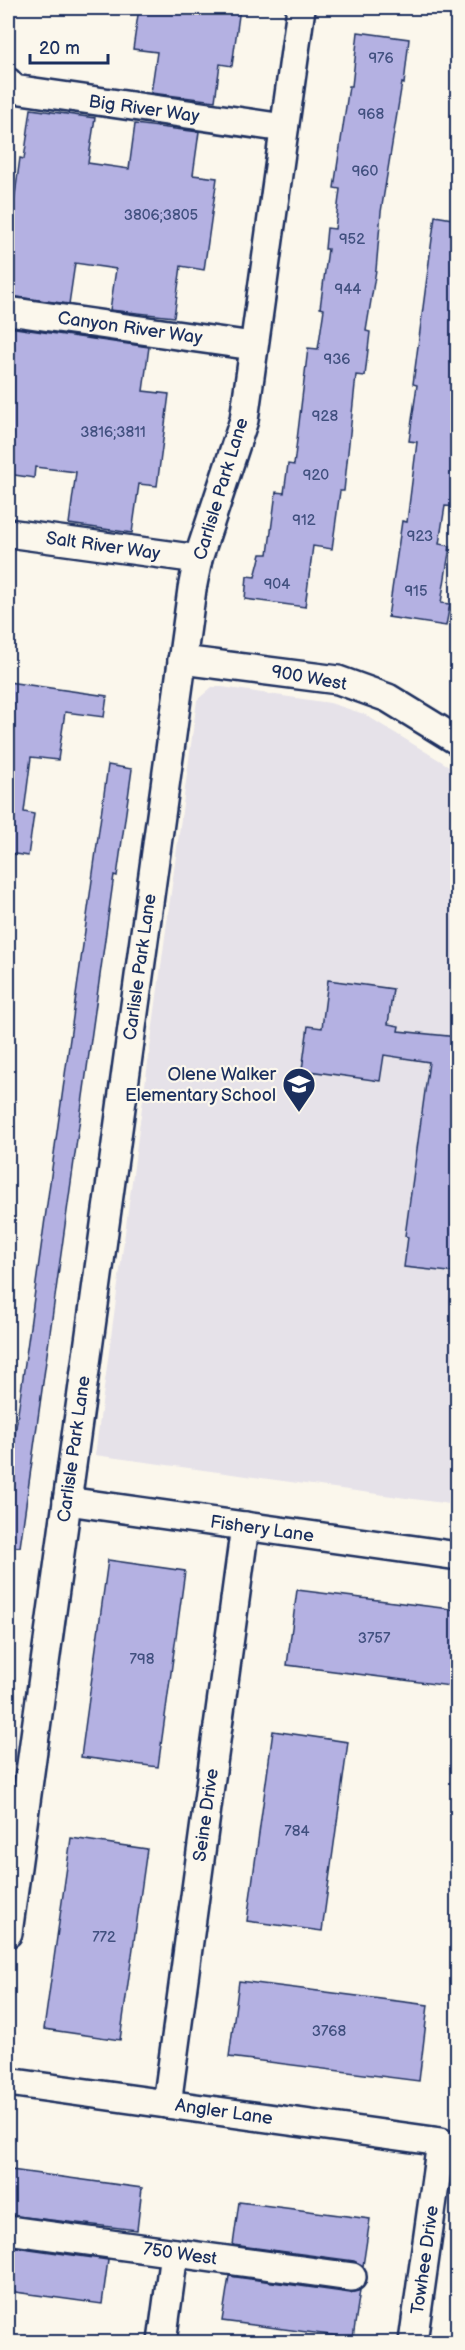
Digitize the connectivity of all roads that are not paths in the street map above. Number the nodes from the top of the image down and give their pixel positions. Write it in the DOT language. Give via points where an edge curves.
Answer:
graph roads {
  1 [pos="301,8"];
  2 [pos="8,82"];
  3 [pos="284,129"];
  4 [pos="8,311"];
  5 [pos="254,346"];
  6 [pos="8,533"];
  7 [pos="198,559"];
  8 [pos="182,660"];
  9 [pos="454,730"];
  10 [pos="67,1501"];
  11 [pos="245,1526"];
  12 [pos="458,1556"];
  13 [pos="8,1933"];
  14 [pos="8,2082"];
  15 [pos="167,2104"];
  16 [pos="441,2142"];
  17 [pos="8,2230"];
  18 [pos="174,2253"];
  19 [pos="352,2277"];
  20 [pos="162,2343"];
  21 [pos="413,2343"];
  1 -- 3 [label="street, Carlisle Park Lane"];
  2 -- 3 [label="street, Big River Way" via="23,91"];
  3 -- 5 [label="street, Carlisle Park Lane"];
  4 -- 5 [label="street, Canyon River Way"];
  5 -- 7 [label="street, Carlisle Park Lane" via="244,420"];
  6 -- 7 [label="street, Salt River Way"];
  7 -- 8 [label="street, Carlisle Park Lane"];
  8 -- 9 [label="street, 900 West" via="338,680 388,698"];
  8 -- 10 [label="street, Carlisle Park Lane"];
  10 -- 11 [label="street, Fishery Lane"];
  10 -- 13 [label="street, Carlisle Park Lane"];
  11 -- 12 [label="street, Fishery Lane"];
  11 -- 15 [label="street, Seine Drive"];
  14 -- 15 [label="street, Angler Lane"];
  15 -- 16 [label="street, Angler Lane"];
  16 -- 21 [label="street, Towhee Drive"];
  17 -- 18 [label="street, 750 West"];
  18 -- 19 [label="street, 750 West"];
  18 -- 20 [label="street"];
}
